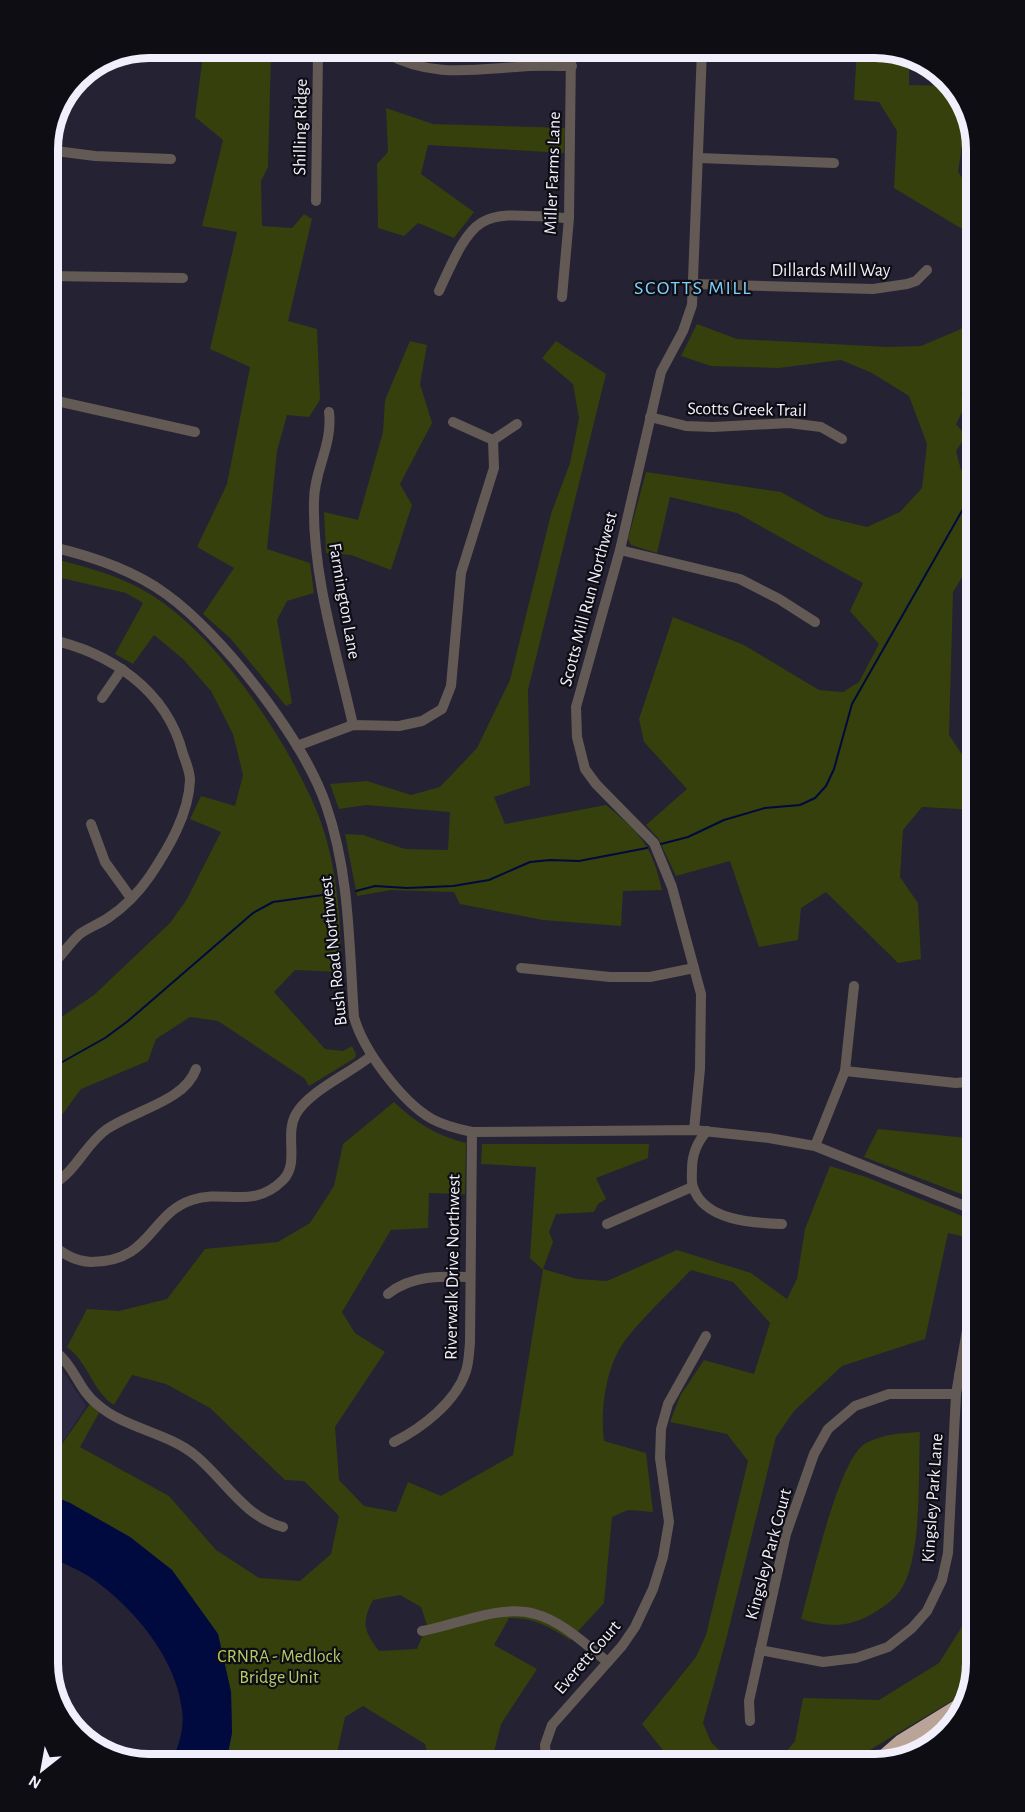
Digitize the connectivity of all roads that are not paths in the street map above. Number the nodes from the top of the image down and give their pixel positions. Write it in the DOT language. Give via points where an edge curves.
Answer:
graph roads {
  1 [pos="318,58"];
  2 [pos="397,58"];
  3 [pos="572,59"];
  4 [pos="702,59"];
  5 [pos="572,66"];
  6 [pos="59,151"];
  7 [pos="699,158"];
  8 [pos="171,159"];
  9 [pos="834,163"];
  10 [pos="316,201"];
  11 [pos="568,218"];
  12 [pos="927,270"];
  13 [pos="59,276"];
  14 [pos="183,278"];
  15 [pos="693,284"];
  16 [pos="440,291"];
  17 [pos="562,297"];
  18 [pos="59,401"];
  19 [pos="329,412"];
  20 [pos="650,417"];
  21 [pos="453,422"];
  22 [pos="517,424"];
  23 [pos="195,432"];
  24 [pos="842,439"];
  25 [pos="493,440"];
  26 [pos="59,549"];
  27 [pos="620,550"];
  28 [pos="814,622"];
  29 [pos="59,642"];
  30 [pos="122,669"];
  31 [pos="102,698"];
  32 [pos="353,725"];
  33 [pos="297,746"];
  34 [pos="91,824"];
  35 [pos="131,898"];
  36 [pos="58,956"];
  37 [pos="520,968"];
  38 [pos="694,968"];
  39 [pos="854,986"];
  40 [pos="371,1056"];
  41 [pos="196,1069"];
  42 [pos="845,1071"];
  43 [pos="966,1082"];
  44 [pos="694,1130"];
  45 [pos="679,1131"];
  46 [pos="707,1131"];
  47 [pos="472,1132"];
  48 [pos="814,1146"];
  49 [pos="692,1163"];
  50 [pos="58,1182"];
  51 [pos="692,1187"];
  52 [pos="966,1206"];
  53 [pos="607,1224"];
  54 [pos="782,1224"];
  55 [pos="58,1251"];
  56 [pos="469,1277"];
  57 [pos="388,1294"];
  58 [pos="966,1335"];
  59 [pos="706,1336"];
  60 [pos="58,1354"];
  61 [pos="959,1375"];
  62 [pos="966,1376"];
  63 [pos="956,1394"];
  64 [pos="394,1442"];
  65 [pos="283,1527"];
  66 [pos="422,1631"];
  67 [pos="760,1650"];
  68 [pos="608,1662"];
  69 [pos="953,1710"];
  70 [pos="750,1721"];
  71 [pos="942,1725"];
  72 [pos="889,1752"];
  73 [pos="892,1752"];
  74 [pos="546,1754"];
  1 -- 10 [label="street, Shilling Ridge"];
  2 -- 5 [label="street" via="413,66 445,72"];
  3 -- 5 [label="street, Miller Farms Lane"];
  4 -- 7 [label="street, Scotts Mill Run Northwest"];
  5 -- 11 [label="street, Miller Farms Lane"];
  6 -- 8 [label="street"];
  7 -- 9 [label="street"];
  7 -- 15 [label="street, Scotts Mill Run Northwest"];
  11 -- 16 [label="street" via="488,218 465,237"];
  11 -- 17 [label="street, Miller Farms Lane"];
  12 -- 15 [label="street, Dillards Mill Way" via="916,281 873,290"];
  13 -- 14 [label="street"];
  15 -- 20 [label="street, Scotts Mill Run Northwest" via="692,306 661,372"];
  18 -- 23 [label="street"];
  19 -- 32 [label="street, Farmington Lane" via="331,430 314,499 315,523 321,580"];
  20 -- 24 [label="street, Scotts Greek Trail" via="704,427 789,423 820,427"];
  20 -- 27 [label="street, Scotts Mill Run Northwest"];
  21 -- 25 [label="street"];
  22 -- 25 [label="street"];
  25 -- 32 [label="street" via="494,468 461,573 451,686 442,709 422,721 399,726"];
  26 -- 33 [label="street, Bush Road Northwest" via="125,570 165,593 198,620 264,699"];
  27 -- 28 [label="street" via="740,579"];
  27 -- 38 [label="street, Scotts Mill Run Northwest" via="576,707 577,737 585,769 662,856"];
  29 -- 30 [label="street" via="87,650"];
  30 -- 31 [label="street"];
  30 -- 35 [label="street" via="149,690 168,715 190,778 182,819 150,877"];
  32 -- 33 [label="street"];
  33 -- 40 [label="street, Bush Road Northwest" via="326,804 337,847 349,915 354,1017"];
  34 -- 35 [label="street" via="105,862"];
  35 -- 36 [label="street" via="80,934"];
  37 -- 38 [label="street" via="610,977 650,977"];
  38 -- 44 [label="street, Scotts Mill Run Northwest" via="701,994"];
  39 -- 42 [label="street"];
  40 -- 47 [label="street, Bush Road Northwest" via="397,1088 430,1118"];
  40 -- 55 [label="street" via="307,1099 290,1128 291,1168 273,1188 256,1197 196,1198 180,1204 140,1246 108,1262 81,1262"];
  41 -- 50 [label="street" via="186,1088 105,1131"];
  42 -- 43 [label="street"];
  42 -- 48 [label="street"];
  44 -- 45 [label="street"];
  44 -- 46 [label="street"];
  45 -- 47 [label="street"];
  45 -- 49 [label="street" via="688,1142"];
  46 -- 48 [label="street"];
  46 -- 49 [label="street" via="696,1143"];
  47 -- 56 [label="street, Riverwalk Drive Northwest"];
  48 -- 52 [label="street"];
  49 -- 51 [label="street"];
  51 -- 53 [label="street"];
  51 -- 54 [label="street" via="705,1206 720,1214"];
  56 -- 57 [label="street" via="436,1276 408,1282"];
  56 -- 64 [label="street, Riverwalk Drive Northwest" via="470,1343 466,1370 450,1399 409,1435"];
  58 -- 61 [label="street, Kingsley Park Lane"];
  59 -- 68 [label="street, Everett Court" via="668,1404 660,1429 669,1521 663,1557 646,1608"];
  60 -- 65 [label="street" via="68,1362 96,1404 114,1417 195,1454 255,1516"];
  61 -- 62 [label="street"];
  61 -- 63 [label="street, Kingsley Park Lane"];
  63 -- 67 [label="street, Kingsley Park Court" via="889,1394 855,1406 828,1430 814,1454 786,1534"];
  63 -- 67 [label="street, Kingsley Park Lane" via="948,1553 942,1580 927,1611 912,1629 888,1647 856,1658 823,1662"];
  66 -- 68 [label="street" via="510,1611 535,1614 558,1624"];
  67 -- 70 [label="street, Kingsley Park Court" via="748,1701"];
  68 -- 74 [label="street, Everett Court" via="552,1725"];
  69 -- 72 [label="highway"];
  71 -- 73 [label="highway"];
}
